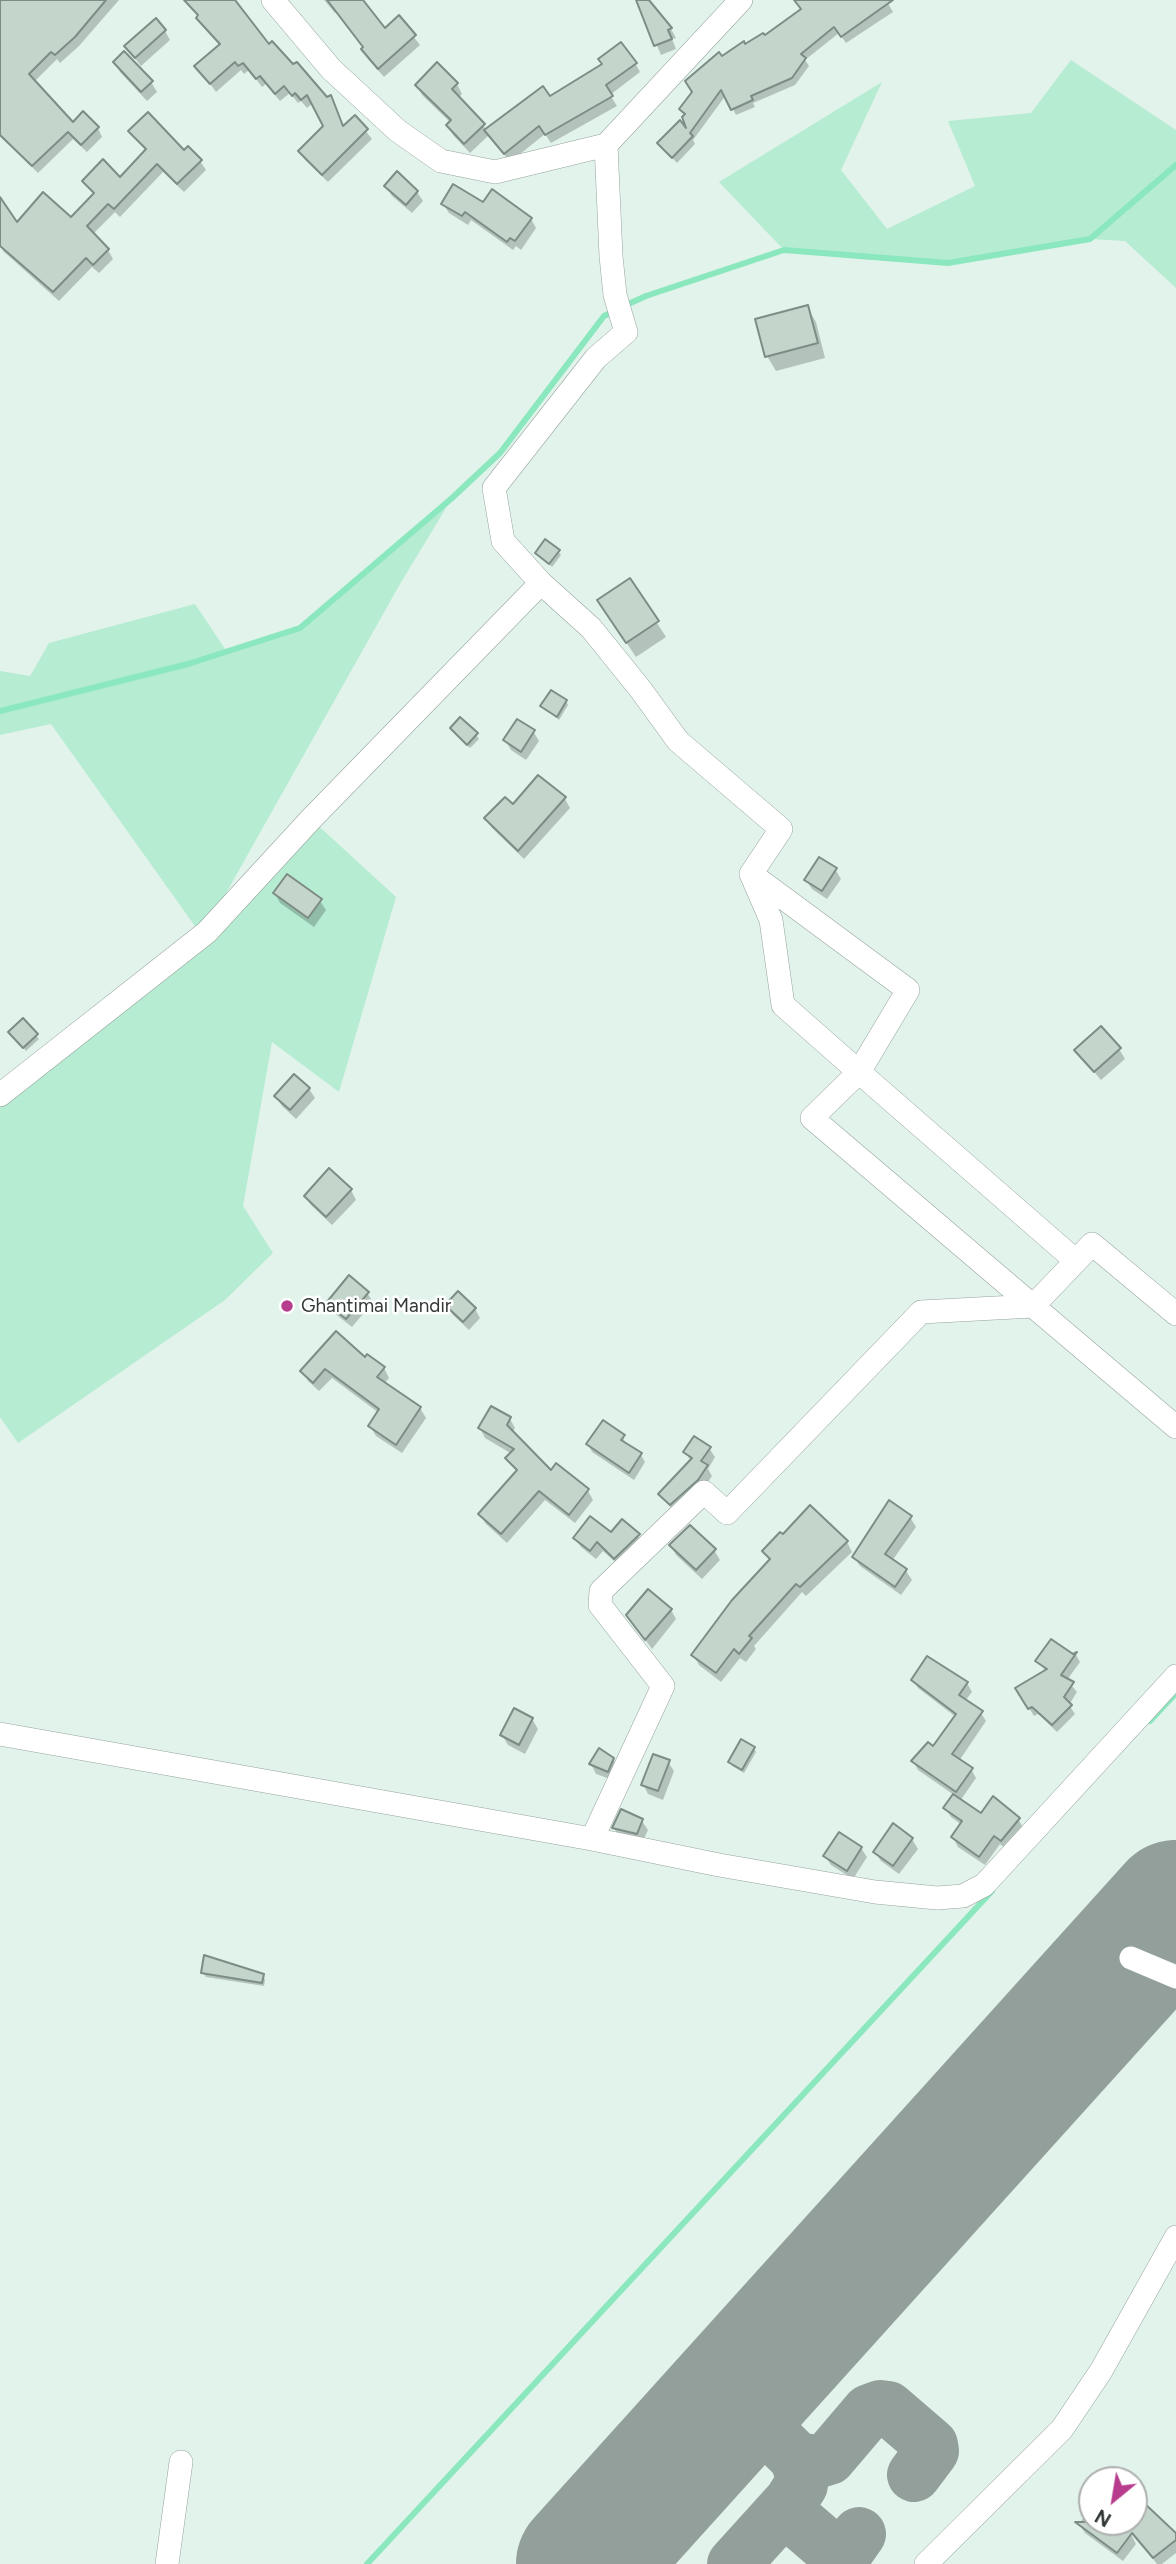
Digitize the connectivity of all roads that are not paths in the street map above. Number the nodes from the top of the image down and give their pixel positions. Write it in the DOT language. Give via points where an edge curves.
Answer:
graph roads {
  1 [pos="273,0"];
  2 [pos="741,0"];
  3 [pos="606,145"];
  4 [pos="541,583"];
  5 [pos="751,874"];
  6 [pos="859,1072"];
  7 [pos="0,1095"];
  8 [pos="1076,1261"];
  9 [pos="1033,1306"];
  10 [pos="1176,1314"];
  11 [pos="1176,1427"];
  12 [pos="1176,1676"];
  13 [pos="0,1734"];
  14 [pos="592,1839"];
  15 [pos="1131,1958"];
  16 [pos="1176,1977"];
  17 [pos="1176,2237"];
  18 [pos="181,2462"];
  19 [pos="167,2564"];
  20 [pos="926,2564"];
  1 -- 3 [label="street" via="331,69 398,131 441,161 495,172"];
  2 -- 3 [label="street"];
  3 -- 4 [label="street" via="615,295 626,332 596,358 494,488 503,541"];
  4 -- 5 [label="street" via="591,628 678,741 781,829"];
  4 -- 7 [label="street" via="311,818 207,932"];
  5 -- 6 [label="street" via="771,920 783,1005"];
  5 -- 6 [label="street" via="908,990"];
  6 -- 8 [label="street"];
  6 -- 9 [label="street" via="812,1118"];
  8 -- 9 [label="street"];
  8 -- 10 [label="street" via="1092,1244"];
  9 -- 11 [label="street"];
  9 -- 14 [label="street" via="921,1312 727,1513 704,1492 601,1591 600,1605 663,1686"];
  12 -- 14 [label="street" via="984,1885 963,1896 874,1892"];
  13 -- 14 [label="street"];
  15 -- 16 [label="street"];
  17 -- 20 [label="street" via="1101,2371 1062,2429"];
  18 -- 19 [label="street"];
}
